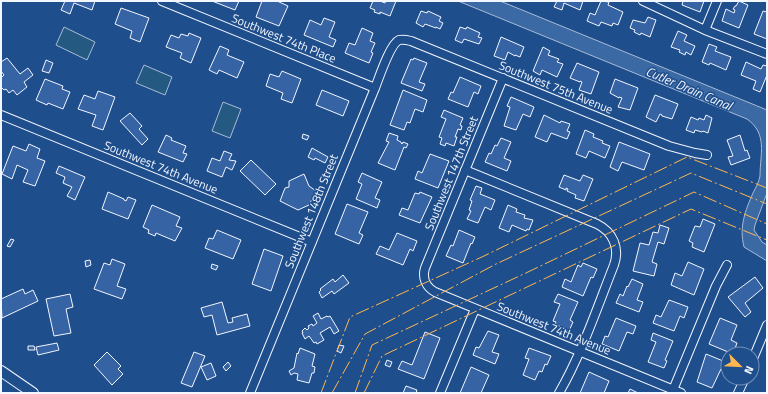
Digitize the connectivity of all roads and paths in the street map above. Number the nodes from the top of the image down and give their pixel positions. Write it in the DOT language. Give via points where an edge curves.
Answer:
graph roads {
  1 [pos="162,1"];
  2 [pos="643,1"];
  3 [pos="717,1"];
  4 [pos="704,30"];
  5 [pos="398,41"];
  6 [pos="767,54"];
  7 [pos="503,78"];
  8 [pos="375,88"];
  9 [pos="1,115"];
  10 [pos="707,155"];
  11 [pos="465,170"];
  12 [pos="312,242"];
  13 [pos="728,266"];
  14 [pos="424,278"];
  15 [pos="475,309"];
  16 [pos="767,325"];
  17 [pos="758,346"];
  18 [pos="579,352"];
  19 [pos="1,371"];
  20 [pos="677,391"];
  21 [pos="33,393"];
  22 [pos="250,393"];
  23 [pos="440,393"];
  24 [pos="559,393"];
  1 -- 8 [label="street, Southwest 74th Place"];
  2 -- 4 [label="street"];
  3 -- 4 [label="street"];
  4 -- 6 [label="street"];
  5 -- 7 [label="street, Southwest 75th Avenue" via="411,41"];
  5 -- 8 [label="street, Southwest 148th Street" via="392,47"];
  7 -- 10 [label="street, Southwest 75th Avenue" via="669,146"];
  7 -- 11 [label="street, Southwest 147th Street"];
  8 -- 12 [label="street, Southwest 148th Street"];
  9 -- 12 [label="street, Southwest 74th Avenue"];
  11 -- 14 [label="street, Southwest 147th Street" via="426,266"];
  11 -- 18 [label="street" via="597,224 612,236 616,247 616,262"];
  12 -- 22 [label="street, Southwest 148th Street"];
  13 -- 20 [label="street" via="716,286"];
  14 -- 15 [label="street, Southwest 74th Avenue" via="427,286 433,291"];
  15 -- 18 [label="street, Southwest 74th Avenue"];
  15 -- 23 [label="street"];
  16 -- 17 [label="street"];
  18 -- 20 [label="street, Southwest 74th Avenue"];
  18 -- 24 [label="street"];
  19 -- 21 [label="main road"];
}
